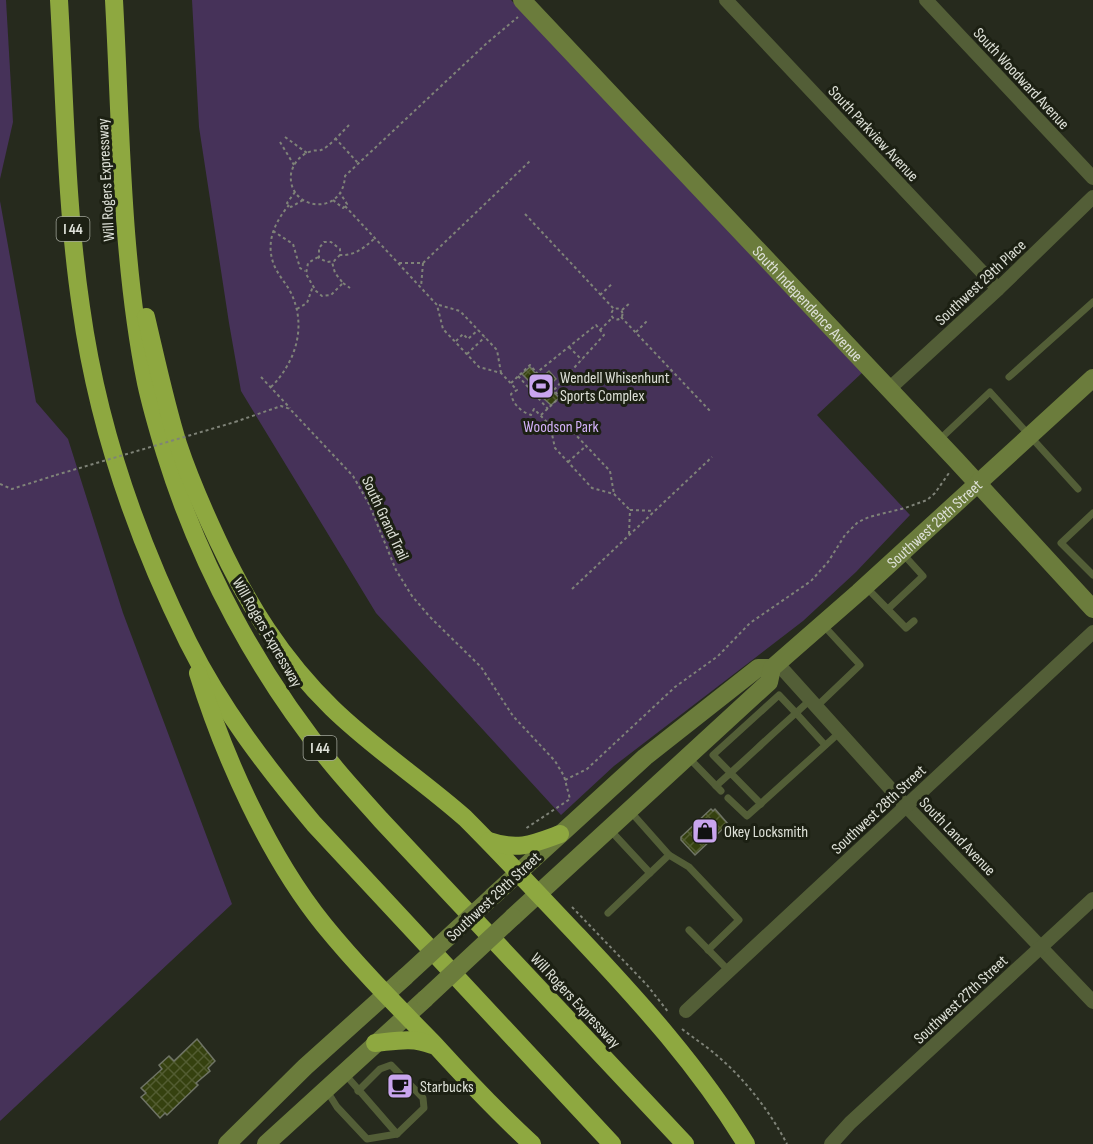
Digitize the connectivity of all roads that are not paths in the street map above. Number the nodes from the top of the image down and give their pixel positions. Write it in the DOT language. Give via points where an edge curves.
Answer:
graph roads {
  1 [pos="59,0"];
  2 [pos="114,0"];
  3 [pos="726,0"];
  4 [pos="926,0"];
  5 [pos="521,8"];
  6 [pos="1093,178"];
  7 [pos="1093,197"];
  8 [pos="127,242"];
  9 [pos="998,289"];
  10 [pos="1093,302"];
  11 [pos="1009,378"];
  12 [pos="1093,378"];
  13 [pos="889,389"];
  14 [pos="1030,436"];
  15 [pos="938,441"];
  16 [pos="978,484"];
  17 [pos="1078,489"];
  18 [pos="1093,513"];
  19 [pos="902,553"];
  20 [pos="1093,576"];
  21 [pos="866,586"];
  22 [pos="888,609"];
  23 [pos="1093,609"];
  24 [pos="914,621"];
  25 [pos="823,625"];
  26 [pos="1093,632"];
  27 [pos="189,643"];
  28 [pos="775,666"];
  29 [pos="813,703"];
  30 [pos="796,713"];
  31 [pos="839,733"];
  32 [pos="825,745"];
  33 [pos="688,757"];
  34 [pos="731,772"];
  35 [pos="728,798"];
  36 [pos="761,804"];
  37 [pos="906,806"];
  38 [pos="629,810"];
  39 [pos="609,829"];
  40 [pos="560,834"];
  41 [pos="487,840"];
  42 [pos="669,855"];
  43 [pos="519,873"];
  44 [pos="650,873"];
  45 [pos="538,894"];
  46 [pos="1093,899"];
  47 [pos="608,913"];
  48 [pos="689,930"];
  49 [pos="1042,947"];
  50 [pos="708,950"];
  51 [pos="729,971"];
  52 [pos="386,994"];
  53 [pos="1093,1002"];
  54 [pos="686,1011"];
  55 [pos="406,1016"];
  56 [pos="375,1043"];
  57 [pos="435,1046"];
  58 [pos="305,1067"];
  59 [pos="344,1072"];
  60 [pos="326,1089"];
  61 [pos="358,1091"];
  62 [pos="397,1134"];
  63 [pos="226,1144"];
  64 [pos="266,1144"];
  65 [pos="532,1144"];
  66 [pos="612,1144"];
  67 [pos="685,1144"];
  68 [pos="746,1144"];
  69 [pos="831,1144"];
  1 -- 27 [label="highway, Will Rogers Expressway / I 44" via="74,242 88,354 135,521"];
  2 -- 8 [label="highway, Will Rogers Expressway / I 44"];
  3 -- 9 [label="street, South Parkview Avenue"];
  4 -- 6 [label="street, South Woodward Avenue"];
  5 -- 13 [label="main road, South Independence Avenue"];
  7 -- 9 [label="street, Southwest 29th Place"];
  8 -- 41 [label="highway" via="179,446 202,508 253,609 286,657 331,706"];
  8 -- 67 [label="highway, Will Rogers Expressway / I 44" via="146,385 177,490 219,588 282,695 336,769 381,820"];
  9 -- 13 [label="street, Southwest 29th Place"];
  10 -- 11 [label="lane"];
  12 -- 14 [label="main road, Southwest 29th Street"];
  13 -- 15 [label="main road, South Independence Avenue"];
  14 -- 15 [label="lane" via="990,392"];
  14 -- 16 [label="main road, Southwest 29th Street"];
  14 -- 17 [label="lane"];
  15 -- 16 [label="main road, South Independence Avenue"];
  16 -- 19 [label="main road, Southwest 29th Street"];
  16 -- 23 [label="main road, South Independence Avenue"];
  18 -- 20 [label="lane" via="1061,543"];
  19 -- 21 [label="main road, Southwest 29th Street"];
  19 -- 22 [label="lane" via="923,576"];
  21 -- 22 [label="lane"];
  21 -- 25 [label="main road, Southwest 29th Street"];
  22 -- 24 [label="lane" via="906,628"];
  25 -- 28 [label="main road, Southwest 29th Street"];
  25 -- 29 [label="lane" via="860,665"];
  26 -- 37 [label="street, Southwest 28th Street"];
  27 -- 52 [label="highway" via="211,715 279,859 324,925"];
  27 -- 66 [label="highway, Will Rogers Expressway / I 44" via="244,733 314,824"];
  28 -- 29 [label="street, South Land Avenue"];
  28 -- 33 [label="main road, Southwest 29th Street" via="769,682"];
  28 -- 40 [label="main road, Southwest 29th Street" via="758,668 665,739"];
  29 -- 30 [label="lane"];
  29 -- 31 [label="street, South Land Avenue"];
  30 -- 32 [label="lane"];
  30 -- 34 [label="lane" via="773,729"];
  30 -- 34 [label="lane" via="779,695 761,716 713,755"];
  31 -- 32 [label="lane"];
  31 -- 37 [label="street, South Land Avenue"];
  32 -- 36 [label="lane"];
  33 -- 34 [label="lane" via="719,788"];
  33 -- 38 [label="main road, Southwest 29th Street"];
  34 -- 36 [label="lane"];
  35 -- 36 [label="lane" via="747,816"];
  37 -- 49 [label="street, South Land Avenue"];
  37 -- 51 [label="street, Southwest 28th Street"];
  38 -- 39 [label="main road, Southwest 29th Street"];
  38 -- 42 [label="lane"];
  39 -- 44 [label="lane"];
  39 -- 45 [label="main road, Southwest 29th Street"];
  40 -- 41 [label="highway" via="522,847"];
  40 -- 43 [label="main road, Southwest 29th Street"];
  41 -- 43 [label="highway"];
  42 -- 44 [label="lane"];
  42 -- 50 [label="lane" via="689,867 739,920"];
  43 -- 45 [label="highway"];
  43 -- 52 [label="main road, Southwest 29th Street, bridge"];
  44 -- 47 [label="lane"];
  45 -- 55 [label="main road, Southwest 29th Street, bridge"];
  45 -- 68 [label="highway" via="675,1042"];
  46 -- 49 [label="street, Southwest 27th Street"];
  48 -- 50 [label="lane"];
  49 -- 53 [label="street, South Land Avenue"];
  49 -- 69 [label="street, Southwest 27th Street"];
  50 -- 51 [label="lane"];
  51 -- 54 [label="street, Southwest 28th Street"];
  52 -- 55 [label="highway"];
  52 -- 58 [label="main road, Southwest 29th Street"];
  55 -- 56 [label="main road, Southwest 29th Street"];
  55 -- 57 [label="highway"];
  56 -- 57 [label="highway" via="405,1039"];
  56 -- 59 [label="main road, Southwest 29th Street"];
  57 -- 65 [label="highway"];
  58 -- 60 [label="main road"];
  58 -- 63 [label="main road, Southwest 29th Street"];
  59 -- 60 [label="main road, Southwest 29th Street"];
  59 -- 61 [label="lane"];
  60 -- 62 [label="lane" via="336,1107 367,1139"];
  60 -- 64 [label="main road, Southwest 29th Street"];
  61 -- 62 [label="lane"];
  61 -- 62 [label="lane" via="386,1065 391,1065 423,1098 424,1108"];
}
